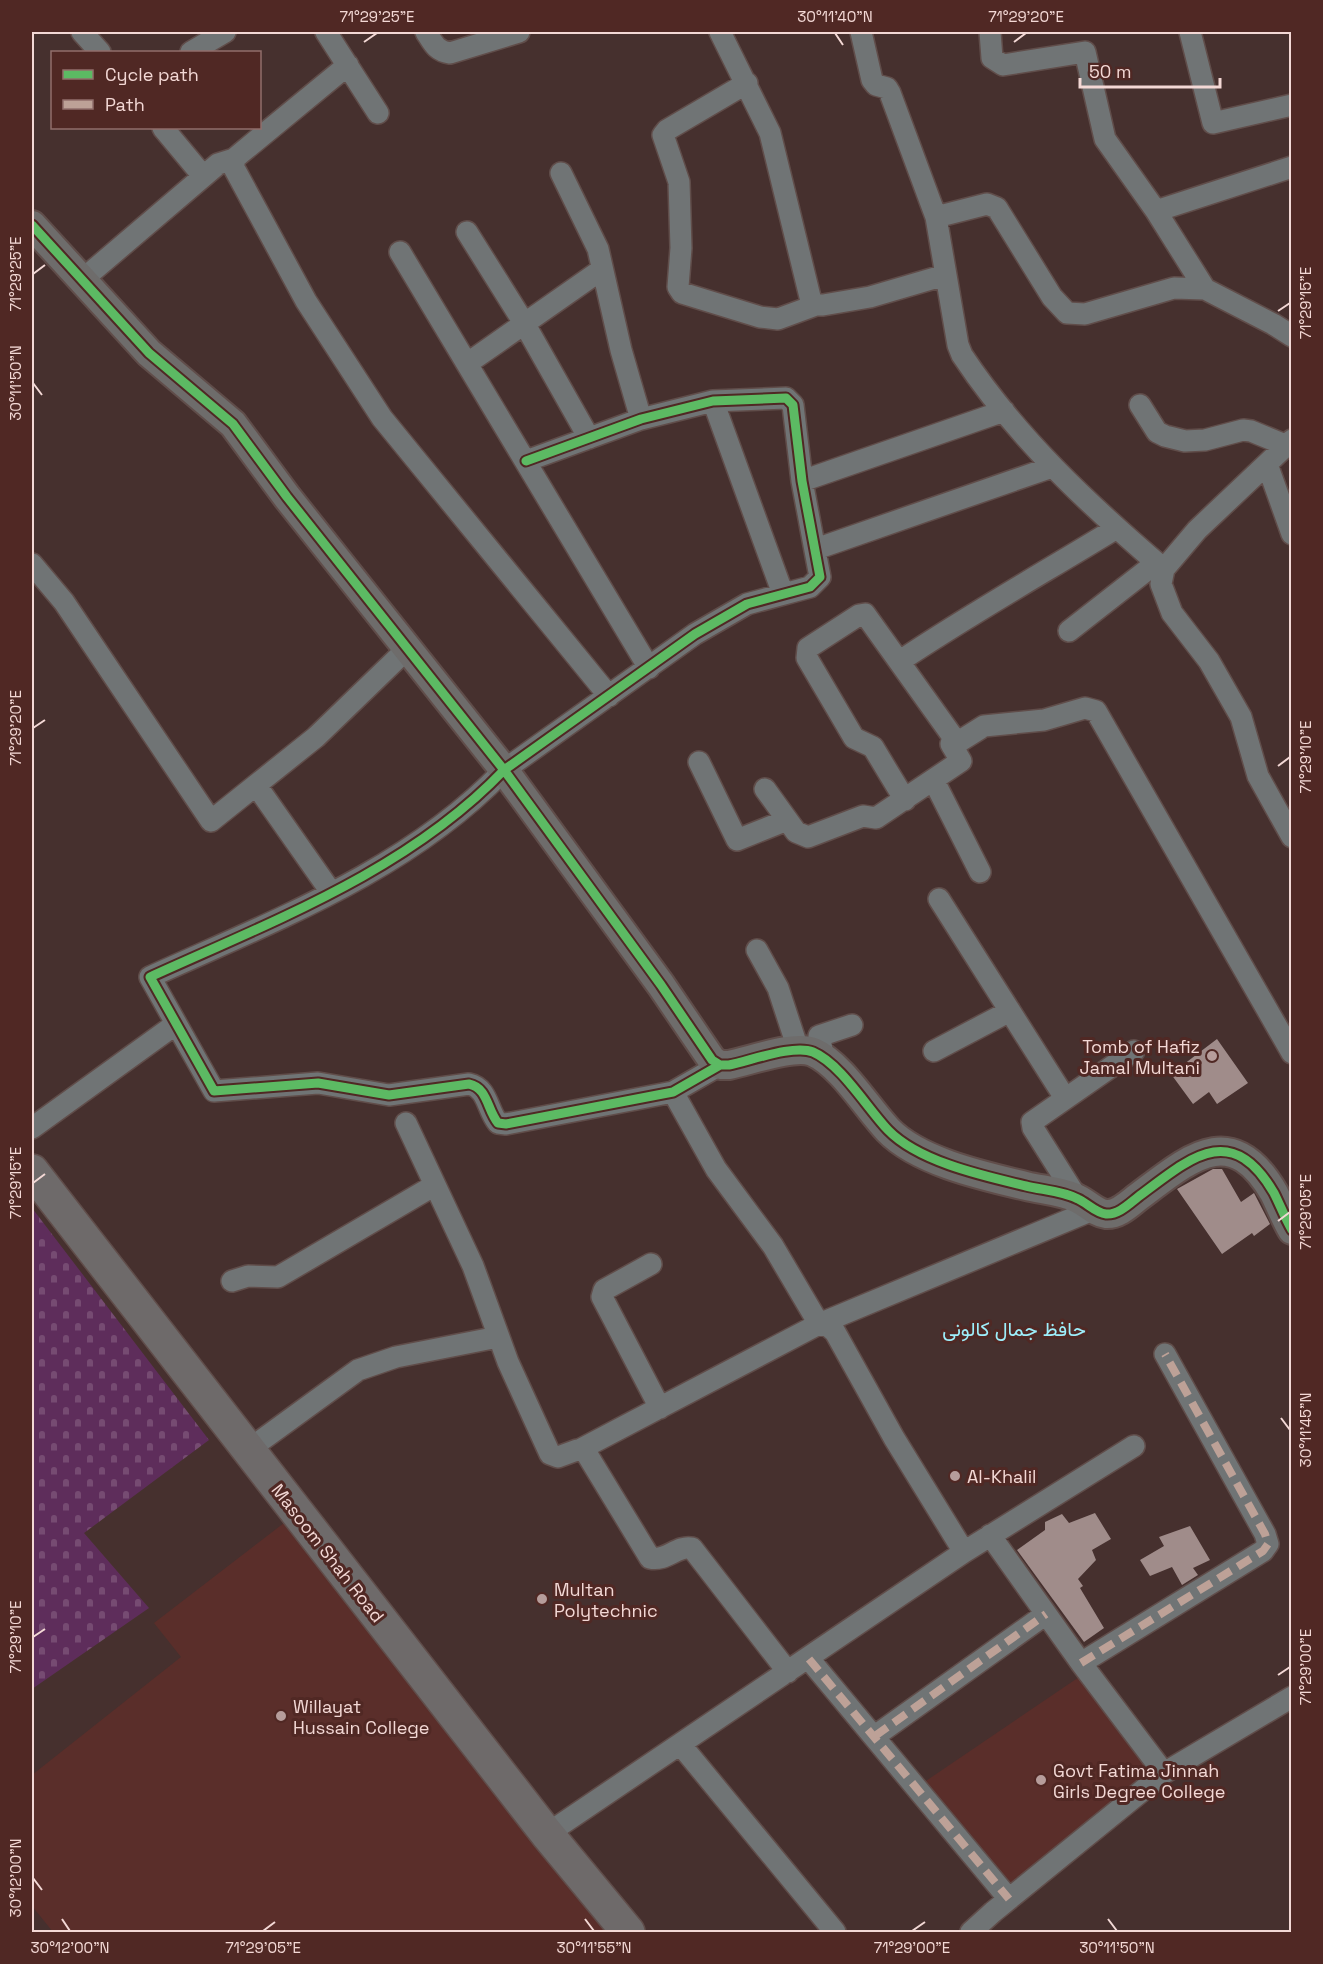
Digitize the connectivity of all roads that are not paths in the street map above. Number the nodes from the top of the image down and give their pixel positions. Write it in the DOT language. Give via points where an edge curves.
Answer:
graph roads {
  1 [pos="82,32"];
  2 [pos="225,32"];
  3 [pos="326,32"];
  4 [pos="426,32"];
  5 [pos="519,32"];
  6 [pos="720,32"];
  7 [pos="861,32"];
  8 [pos="990,32"];
  9 [pos="1190,32"];
  10 [pos="1084,42"];
  11 [pos="99,51"];
  12 [pos="193,51"];
  13 [pos="348,65"];
  14 [pos="747,83"];
  15 [pos="1292,105"];
  16 [pos="378,113"];
  17 [pos="164,129"];
  18 [pos="234,159"];
  19 [pos="1292,167"];
  20 [pos="561,173"];
  21 [pos="203,176"];
  22 [pos="1156,211"];
  23 [pos="936,217"];
  24 [pos="32,225"];
  25 [pos="467,232"];
  26 [pos="400,252"];
  27 [pos="601,270"];
  28 [pos="945,275"];
  29 [pos="82,280"];
  30 [pos="1205,289"];
  31 [pos="816,305"];
  32 [pos="524,323"];
  33 [pos="1292,336"];
  34 [pos="468,363"];
  35 [pos="713,401"];
  36 [pos="1140,405"];
  37 [pos="1004,411"];
  38 [pos="640,419"];
  39 [pos="589,438"];
  40 [pos="1288,443"];
  41 [pos="526,461"];
  42 [pos="1267,464"];
  43 [pos="1052,467"];
  44 [pos="802,481"];
  45 [pos="1115,530"];
  46 [pos="1292,534"];
  47 [pos="816,549"];
  48 [pos="32,564"];
  49 [pos="1160,566"];
  50 [pos="783,594"];
  51 [pos="1069,632"];
  52 [pos="407,649"];
  53 [pos="900,661"];
  54 [pos="649,668"];
  55 [pos="609,696"];
  56 [pos="952,746"];
  57 [pos="699,762"];
  58 [pos="504,770"];
  59 [pos="934,781"];
  60 [pos="256,785"];
  61 [pos="765,789"];
  62 [pos="905,800"];
  63 [pos="787,820"];
  64 [pos="1292,837"];
  65 [pos="980,872"];
  66 [pos="331,892"];
  67 [pos="939,898"];
  68 [pos="757,950"];
  69 [pos="1010,1011"];
  70 [pos="176,1024"];
  71 [pos="852,1025"];
  72 [pos="934,1052"];
  73 [pos="1134,1052"];
  74 [pos="1292,1053"];
  75 [pos="811,1054"];
  76 [pos="720,1065"];
  77 [pos="673,1092"];
  78 [pos="1065,1098"];
  79 [pos="406,1123"];
  80 [pos="32,1128"];
  81 [pos="32,1171"];
  82 [pos="435,1185"];
  83 [pos="1086,1204"];
  84 [pos="1292,1230"];
  85 [pos="651,1264"];
  86 [pos="232,1281"];
  87 [pos="819,1324"];
  88 [pos="498,1337"];
  89 [pos="1165,1354"];
  90 [pos="660,1408"];
  91 [pos="1134,1446"];
  92 [pos="581,1449"];
  93 [pos="249,1450"];
  94 [pos="990,1535"];
  95 [pos="964,1552"];
  96 [pos="1046,1614"];
  97 [pos="809,1659"];
  98 [pos="1081,1663"];
  99 [pos="788,1672"];
  100 [pos="1292,1697"];
  101 [pos="875,1736"];
  102 [pos="680,1744"];
  103 [pos="1164,1773"];
  104 [pos="547,1834"];
  105 [pos="1009,1899"];
  106 [pos="628,1932"];
  107 [pos="835,1932"];
  108 [pos="971,1932"];
  1 -- 11 [label="street"];
  2 -- 12 [label="street"];
  3 -- 13 [label="street"];
  4 -- 5 [label="street" via="435,47 450,53"];
  6 -- 14 [label="street"];
  7 -- 23 [label="street" via="872,80 890,93"];
  8 -- 10 [label="street" via="992,58 1003,65"];
  9 -- 15 [label="street" via="1213,123"];
  10 -- 22 [label="street" via="1102,133"];
  13 -- 16 [label="street"];
  13 -- 18 [label="street"];
  14 -- 31 [label="street" via="770,133 808,293"];
  14 -- 31 [label="street" via="663,135 680,182 678,287 682,293 760,317 778,319"];
  17 -- 21 [label="street"];
  18 -- 21 [label="street" via="222,162"];
  18 -- 55 [label="street" via="234,168 306,302 382,418"];
  19 -- 22 [label="street"];
  20 -- 27 [label="street" via="598,249"];
  21 -- 29 [label="street"];
  22 -- 30 [label="street"];
  23 -- 28 [label="street"];
  23 -- 30 [label="street" via="987,204 997,208 1052,297 1067,313 1085,314 1174,288"];
  24 -- 29 [label="street"];
  25 -- 32 [label="street"];
  26 -- 34 [label="street"];
  27 -- 32 [label="street"];
  27 -- 38 [label="street"];
  28 -- 31 [label="street" via="870,297"];
  28 -- 37 [label="street" via="962,356"];
  29 -- 52 [label="street" via="149,352 233,424"];
  30 -- 33 [label="street"];
  32 -- 34 [label="street"];
  32 -- 39 [label="street"];
  34 -- 41 [label="street"];
  35 -- 38 [label="street"];
  35 -- 44 [label="street" via="790,400"];
  35 -- 50 [label="street"];
  36 -- 40 [label="street" via="1157,432 1165,436 1205,440 1251,430"];
  37 -- 43 [label="street"];
  37 -- 44 [label="street"];
  38 -- 39 [label="street"];
  39 -- 41 [label="street"];
  40 -- 42 [label="street"];
  41 -- 54 [label="street"];
  42 -- 46 [label="street"];
  42 -- 49 [label="street"];
  43 -- 45 [label="street"];
  43 -- 47 [label="street"];
  44 -- 47 [label="street"];
  45 -- 49 [label="street"];
  45 -- 53 [label="street" via="971,613"];
  47 -- 50 [label="street" via="820,577 817,582"];
  48 -- 60 [label="street" via="64,602 211,821"];
  49 -- 51 [label="street"];
  49 -- 64 [label="street" via="1161,585 1172,613 1209,661 1241,717 1258,776"];
  50 -- 54 [label="street" via="747,604 695,634"];
  52 -- 58 [label="street"];
  52 -- 60 [label="street" via="316,737"];
  53 -- 56 [label="street" via="953,737"];
  53 -- 62 [label="street" via="865,614 808,648 807,653 854,738 873,747"];
  54 -- 55 [label="street"];
  55 -- 58 [label="street"];
  56 -- 59 [label="street" via="961,761"];
  56 -- 74 [label="street" via="984,726 1044,720 1085,708 1096,711"];
  57 -- 63 [label="street" via="737,840"];
  58 -- 66 [label="street" via="433,834"];
  58 -- 76 [label="street" via="661,985 702,1049"];
  59 -- 62 [label="street"];
  59 -- 65 [label="street"];
  60 -- 66 [label="street"];
  61 -- 63 [label="street"];
  62 -- 63 [label="street" via="876,818 863,816 808,837 796,832"];
  66 -- 70 [label="street" via="150,977"];
  67 -- 69 [label="street"];
  68 -- 75 [label="street"];
  69 -- 72 [label="street"];
  69 -- 78 [label="street"];
  70 -- 77 [label="street" via="213,1091 318,1083 389,1095 469,1084 484,1093 498,1123 506,1124"];
  70 -- 80 [label="street"];
  71 -- 75 [label="street" via="819,1036"];
  73 -- 78 [label="street"];
  75 -- 76 [label="street"];
  75 -- 83 [label="street" via="890,1133 919,1151 964,1171"];
  76 -- 77 [label="street"];
  77 -- 87 [label="street" via="716,1169 773,1245"];
  78 -- 83 [label="street" via="1037,1116 1033,1128"];
  79 -- 82 [label="street"];
  81 -- 93 [label="main road, Masoom Shah Road"];
  82 -- 86 [label="street" via="278,1277 248,1276"];
  82 -- 88 [label="street" via="473,1266"];
  83 -- 84 [label="street" via="1106,1214 1118,1212 1194,1159 1215,1150 1231,1151 1246,1159 1262,1176"];
  83 -- 87 [label="street"];
  85 -- 90 [label="street" via="604,1290 602,1297"];
  87 -- 90 [label="street"];
  87 -- 95 [label="street" via="835,1332"];
  88 -- 92 [label="street" via="550,1454 558,1457"];
  88 -- 93 [label="street" via="358,1370"];
  89 -- 98 [label="street" via="1268,1544 1219,1580"];
  90 -- 92 [label="street"];
  91 -- 94 [label="street"];
  92 -- 99 [label="street" via="650,1558 692,1548"];
  93 -- 104 [label="main road, Masoom Shah Road"];
  94 -- 95 [label="street"];
  94 -- 96 [label="street"];
  95 -- 97 [label="street"];
  96 -- 98 [label="street"];
  96 -- 101 [label="street"];
  97 -- 99 [label="street"];
  97 -- 101 [label="street"];
  98 -- 103 [label="street"];
  99 -- 102 [label="street"];
  100 -- 103 [label="street"];
  101 -- 105 [label="street"];
  102 -- 104 [label="street"];
  102 -- 107 [label="street"];
  103 -- 105 [label="street"];
  104 -- 106 [label="main road, Masoom Shah Road"];
  105 -- 108 [label="street"];
}
